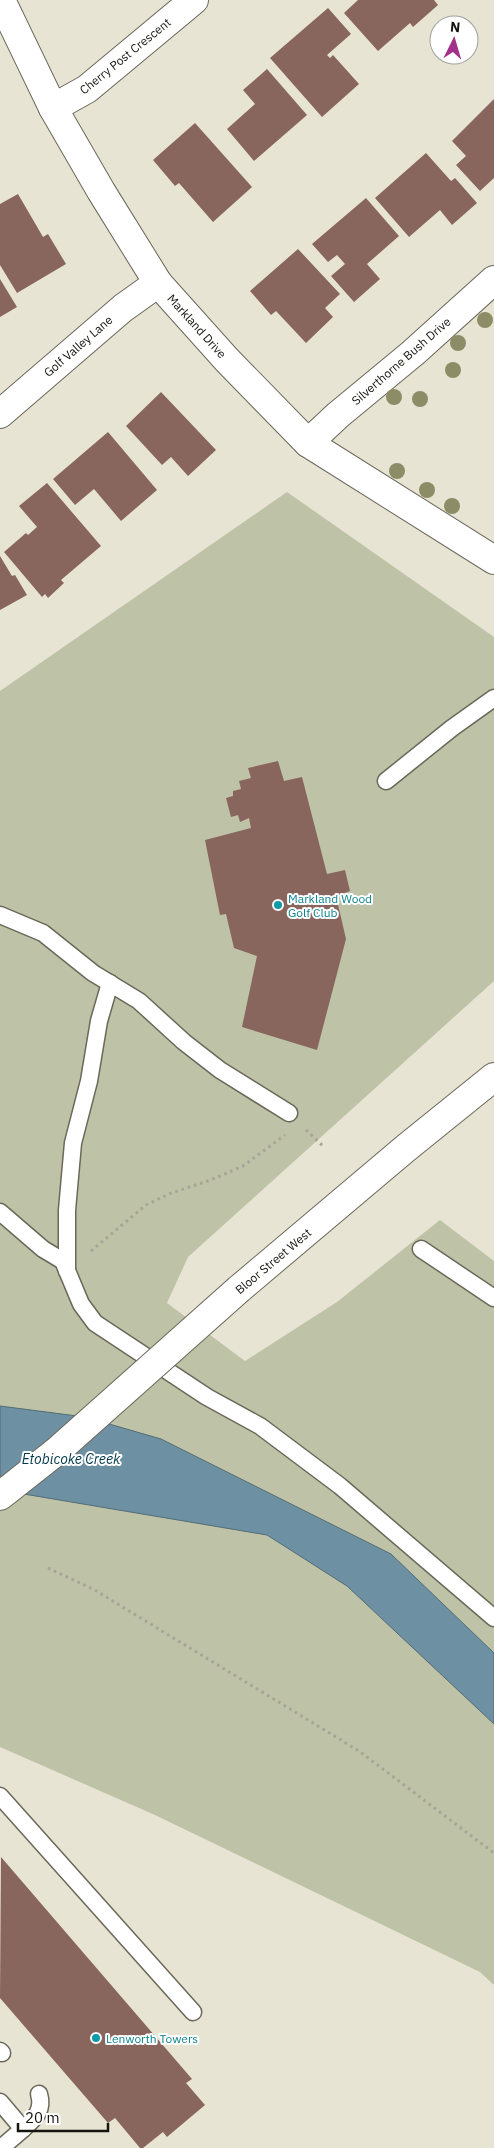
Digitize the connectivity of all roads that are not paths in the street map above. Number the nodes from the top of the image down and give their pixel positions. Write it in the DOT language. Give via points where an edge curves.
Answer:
graph roads {
  1 [pos="1,0"];
  2 [pos="194,0"];
  3 [pos="53,108"];
  4 [pos="494,280"];
  5 [pos="158,283"];
  6 [pos="0,414"];
  7 [pos="308,443"];
  8 [pos="494,560"];
  9 [pos="494,698"];
  10 [pos="386,781"];
  11 [pos="0,915"];
  12 [pos="110,983"];
  13 [pos="494,1076"];
  14 [pos="289,1113"];
  15 [pos="0,1212"];
  16 [pos="421,1249"];
  17 [pos="67,1271"];
  18 [pos="494,1298"];
  19 [pos="0,1496"];
  20 [pos="494,1618"];
  21 [pos="0,1796"];
  22 [pos="193,2012"];
  23 [pos="39,2094"];
  24 [pos="0,2102"];
  25 [pos="23,2129"];
  26 [pos="1,2148"];
  1 -- 3 [label="street, Markland Drive"];
  2 -- 3 [label="street, Cherry Post Crescent" via="87,89"];
  3 -- 5 [label="street, Markland Drive"];
  4 -- 7 [label="street, Silverthorne Bush Drive"];
  5 -- 6 [label="street, Golf Valley Lane" via="123,308"];
  5 -- 7 [label="street, Markland Drive"];
  7 -- 8 [label="street, Markland Drive"];
  9 -- 10 [label="lane"];
  11 -- 12 [label="lane" via="43,933"];
  12 -- 14 [label="lane" via="139,1001 220,1070"];
  12 -- 17 [label="lane" via="73,1143 67,1210"];
  13 -- 19 [label="street, Bloor Street West, bridge" via="239,1290 57,1451"];
  15 -- 17 [label="lane" via="43,1249 63,1261"];
  16 -- 18 [label="lane"];
  17 -- 20 [label="lane" via="81,1304 95,1323 207,1397 260,1426 340,1486"];
  21 -- 22 [label="lane"];
  23 -- 25 [label="lane" via="42,2103 38,2115"];
  24 -- 25 [label="lane"];
  25 -- 26 [label="lane"];
}
